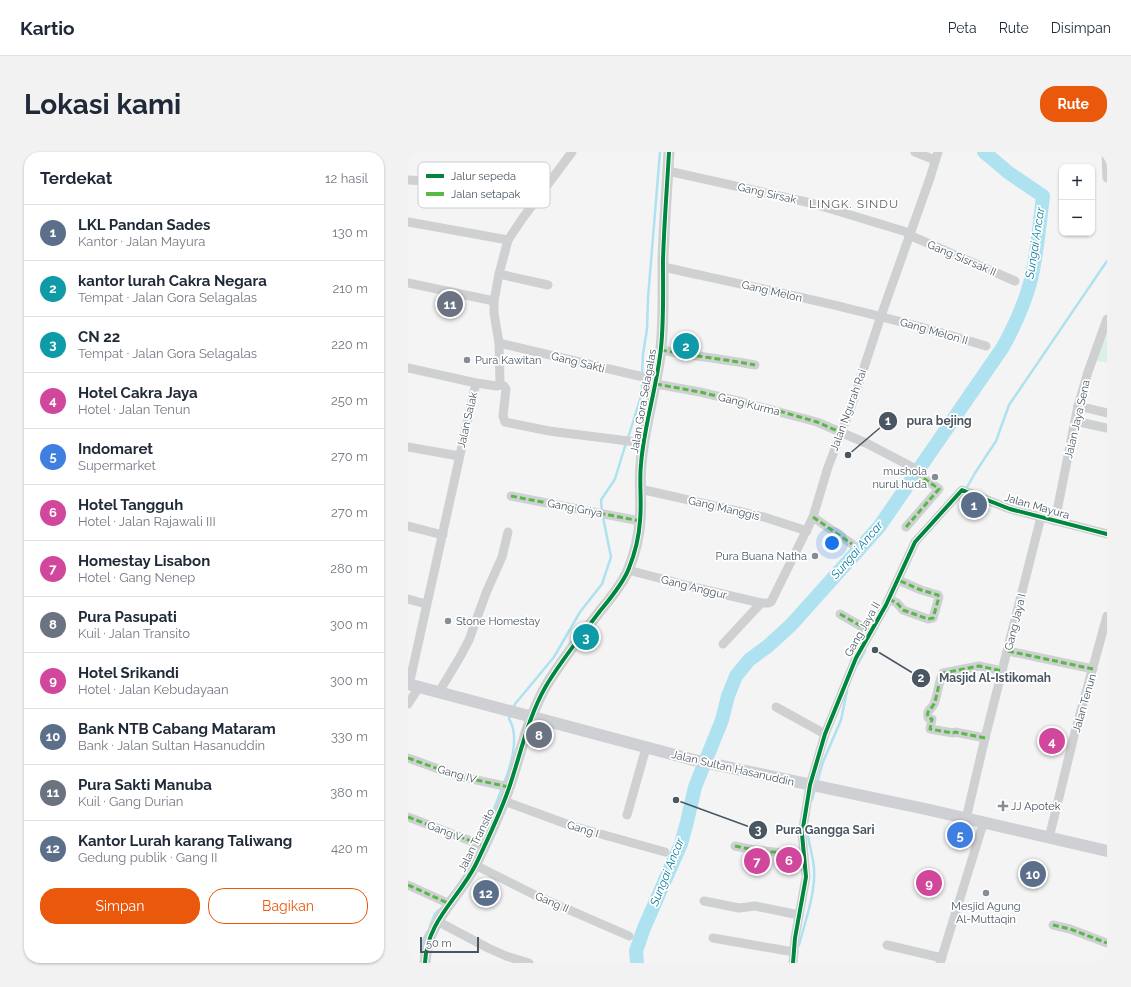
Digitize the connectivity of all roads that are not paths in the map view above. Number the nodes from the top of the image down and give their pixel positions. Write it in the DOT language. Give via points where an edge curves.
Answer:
graph roads {
  1 [pos="572,152"];
  2 [pos="669,152"];
  3 [pos="915,152"];
  4 [pos="1106,152"];
  5 [pos="936,156"];
  6 [pos="668,171"];
  7 [pos="1107,178"];
  8 [pos="408,180"];
  9 [pos="418,180"];
  10 [pos="550,181"];
  11 [pos="530,208"];
  12 [pos="408,222"];
  13 [pos="910,234"];
  14 [pos="508,240"];
  15 [pos="663,267"];
  16 [pos="499,274"];
  17 [pos="1015,281"];
  18 [pos="408,283"];
  19 [pos="548,285"];
  20 [pos="494,301"];
  21 [pos="881,316"];
  22 [pos="1107,319"];
  23 [pos="499,343"];
  24 [pos="986,346"];
  25 [pos="661,350"];
  26 [pos="754,365"];
  27 [pos="408,368"];
  28 [pos="653,381"];
  29 [pos="476,383"];
  30 [pos="499,384"];
  31 [pos="1078,406"];
  32 [pos="1107,413"];
  33 [pos="1075,421"];
  34 [pos="1107,428"];
  35 [pos="840,432"];
  36 [pos="639,442"];
  37 [pos="408,447"];
  38 [pos="459,456"];
  39 [pos="640,489"];
  40 [pos="963,492"];
  41 [pos="511,496"];
  42 [pos="813,517"];
  43 [pos="1041,517"];
  44 [pos="640,521"];
  45 [pos="1055,521"];
  46 [pos="408,526"];
  47 [pos="906,527"];
  48 [pos="807,531"];
  49 [pos="508,532"];
  50 [pos="1107,534"];
  51 [pos="443,535"];
  52 [pos="852,544"];
  53 [pos="628,570"];
  54 [pos="901,581"];
  55 [pos="408,599"];
  56 [pos="892,601"];
  57 [pos="761,603"];
  58 [pos="426,604"];
  59 [pos="840,614"];
  60 [pos="1107,616"];
  61 [pos="871,632"];
  62 [pos="723,644"];
  63 [pos="1008,650"];
  64 [pos="1093,669"];
  65 [pos="1002,671"];
  66 [pos="412,685"];
  67 [pos="439,692"];
  68 [pos="408,704"];
  69 [pos="776,707"];
  70 [pos="531,718"];
  71 [pos="825,734"];
  72 [pos="985,738"];
  73 [pos="646,748"];
  74 [pos="408,758"];
  75 [pos="812,785"];
  76 [pos="506,786"];
  77 [pos="504,801"];
  78 [pos="628,815"];
  79 [pos="408,817"];
  80 [pos="966,819"];
  81 [pos="983,824"];
  82 [pos="1049,838"];
  83 [pos="480,845"];
  84 [pos="735,846"];
  85 [pos="754,850"];
  86 [pos="1107,851"];
  87 [pos="665,852"];
  88 [pos="804,855"];
  89 [pos="753,865"];
  90 [pos="475,866"];
  91 [pos="408,885"];
  92 [pos="704,901"];
  93 [pos="447,903"];
  94 [pos="799,915"];
  95 [pos="437,921"];
  96 [pos="1053,925"];
  97 [pos="629,936"];
  98 [pos="713,938"];
  99 [pos="1107,943"];
  100 [pos="887,944"];
  101 [pos="794,952"];
  102 [pos="941,961"];
  103 [pos="425,963"];
  104 [pos="529,963"];
  105 [pos="793,963"];
  1 -- 10 [label="street"];
  2 -- 6 [label="street, Jalan Gora Selagalas"];
  3 -- 5 [label="street"];
  4 -- 7 [label="street"];
  5 -- 13 [label="street, Jalan Ngurah Rai"];
  6 -- 13 [label="street, Gang Sirsak" via="811,203"];
  6 -- 15 [label="street, Jalan Gora Selagalas"];
  8 -- 9 [label="street"];
  11 -- 14 [label="street"];
  12 -- 14 [label="street"];
  13 -- 17 [label="street, Gang Sisrsak II"];
  13 -- 21 [label="street, Jalan Ngurah Rai"];
  14 -- 16 [label="street"];
  15 -- 21 [label="street, Gang Melon"];
  15 -- 25 [label="street, Jalan Gora Selagalas"];
  16 -- 19 [label="street"];
  16 -- 20 [label="street"];
  18 -- 20 [label="street"];
  20 -- 23 [label="street"];
  21 -- 24 [label="street, Gang Melon II"];
  21 -- 35 [label="street, Jalan Ngurah Rai" via="851,407"];
  22 -- 31 [label="street, Jalan Jaya Sena"];
  23 -- 28 [label="street, Gang Sakti"];
  23 -- 30 [label="street"];
  25 -- 26 [label="street"];
  25 -- 28 [label="street, Jalan Gora Selagalas"];
  27 -- 29 [label="street"];
  28 -- 35 [label="street, Gang Kurma" via="779,411"];
  28 -- 36 [label="street, Jalan Gora Selagalas"];
  29 -- 30 [label="street, Jalan Salak" via="497,386"];
  29 -- 38 [label="street, Jalan Salak"];
  30 -- 36 [label="street" via="506,389 503,416 505,422 549,431"];
  31 -- 32 [label="street"];
  31 -- 33 [label="street, Jalan Jaya Sena"];
  33 -- 34 [label="street"];
  33 -- 45 [label="street, Jalan Jaya Sena"];
  35 -- 42 [label="street, Jalan Ngurah Rai"];
  35 -- 47 [label="street, Gang Kurma" via="914,468 939,489"];
  36 -- 39 [label="street, Jalan Gora Selagalas"];
  37 -- 38 [label="street"];
  38 -- 51 [label="street, Jalan Salak"];
  39 -- 44 [label="street, Jalan Gora Selagalas"];
  39 -- 48 [label="street, Gang Manggis" via="764,517"];
  40 -- 43 [label="street, Jalan Mayura"];
  40 -- 54 [label="street, Gang Jaya II" via="915,542"];
  41 -- 44 [label="street, Gang Griya"];
  42 -- 48 [label="street, Jalan Ngurah Rai"];
  42 -- 52 [label="street"];
  43 -- 45 [label="street, Jalan Mayura"];
  43 -- 63 [label="street, Gang Jaya I"];
  44 -- 53 [label="street, Jalan Gora Selagalas" via="635,550"];
  45 -- 50 [label="street, Jalan Mayura"];
  46 -- 51 [label="street"];
  48 -- 57 [label="street, Jalan Ngurah Rai" via="771,602"];
  49 -- 67 [label="street" via="502,557 469,640"];
  51 -- 58 [label="street, Jalan Salak"];
  53 -- 57 [label="street, Gang Anggur"];
  53 -- 70 [label="street, Jalan Gora Selagalas" via="546,687"];
  54 -- 56 [label="street, Gang Jaya II"];
  54 -- 56 [label="street" via="938,595 933,618 928,619 903,610"];
  55 -- 58 [label="street"];
  56 -- 61 [label="street, Gang Jaya II"];
  57 -- 62 [label="street, Jalan Ngurah Rai"];
  58 -- 66 [label="street, Jalan Salak"];
  59 -- 61 [label="street"];
  60 -- 64 [label="street, Jalan Tenun"];
  61 -- 71 [label="street, Gang Jaya II" via="852,666"];
  63 -- 64 [label="street"];
  63 -- 65 [label="street, Gang Jaya I"];
  64 -- 82 [label="street, Jalan Tenun"];
  65 -- 72 [label="street, Gang Jaya I"];
  65 -- 72 [label="street" via="979,666 943,673 934,704 927,716 932,719 930,729"];
  66 -- 67 [label="main road, Jalan Sultan Hasanuddin"];
  66 -- 68 [label="street"];
  67 -- 70 [label="main road, Jalan Sultan Hasanuddin"];
  69 -- 71 [label="street"];
  70 -- 73 [label="main road, Jalan Sultan Hasanuddin"];
  70 -- 76 [label="street, Jalan Transito"];
  71 -- 75 [label="street, Gang Jaya II"];
  72 -- 80 [label="street, Gang Jaya I"];
  73 -- 75 [label="main road, Jalan Sultan Hasanuddin"];
  73 -- 78 [label="street"];
  74 -- 76 [label="street, Gang IV" via="458,776"];
  75 -- 80 [label="main road, Jalan Sultan Hasanuddin"];
  75 -- 88 [label="street, Gang Jaya II" via="802,834"];
  76 -- 77 [label="street, Jalan Transito"];
  77 -- 83 [label="street, Jalan Transito"];
  77 -- 87 [label="street, Gang I" via="572,826"];
  79 -- 83 [label="street, Gang V"];
  80 -- 81 [label="main road, Jalan Sultan Hasanuddin"];
  81 -- 82 [label="main road, Jalan Sultan Hasanuddin"];
  81 -- 102 [label="street"];
  82 -- 86 [label="main road, Jalan Sultan Hasanuddin"];
  83 -- 90 [label="street, Jalan Transito"];
  84 -- 85 [label="street"];
  85 -- 88 [label="street"];
  85 -- 89 [label="street"];
  88 -- 94 [label="street, Gang Jaya II" via="806,877"];
  90 -- 93 [label="street, Jalan Transito"];
  90 -- 97 [label="street, Gang II"];
  91 -- 93 [label="street"];
  92 -- 94 [label="street" via="739,908 755,906"];
  93 -- 95 [label="street, Jalan Transito"];
  94 -- 101 [label="street, Gang Jaya II"];
  95 -- 103 [label="street, Jalan Transito" via="428,942"];
  95 -- 104 [label="street" via="488,948"];
  96 -- 99 [label="street"];
  98 -- 101 [label="street"];
  100 -- 102 [label="street"];
  101 -- 105 [label="street, Gang Jaya II"];
}
